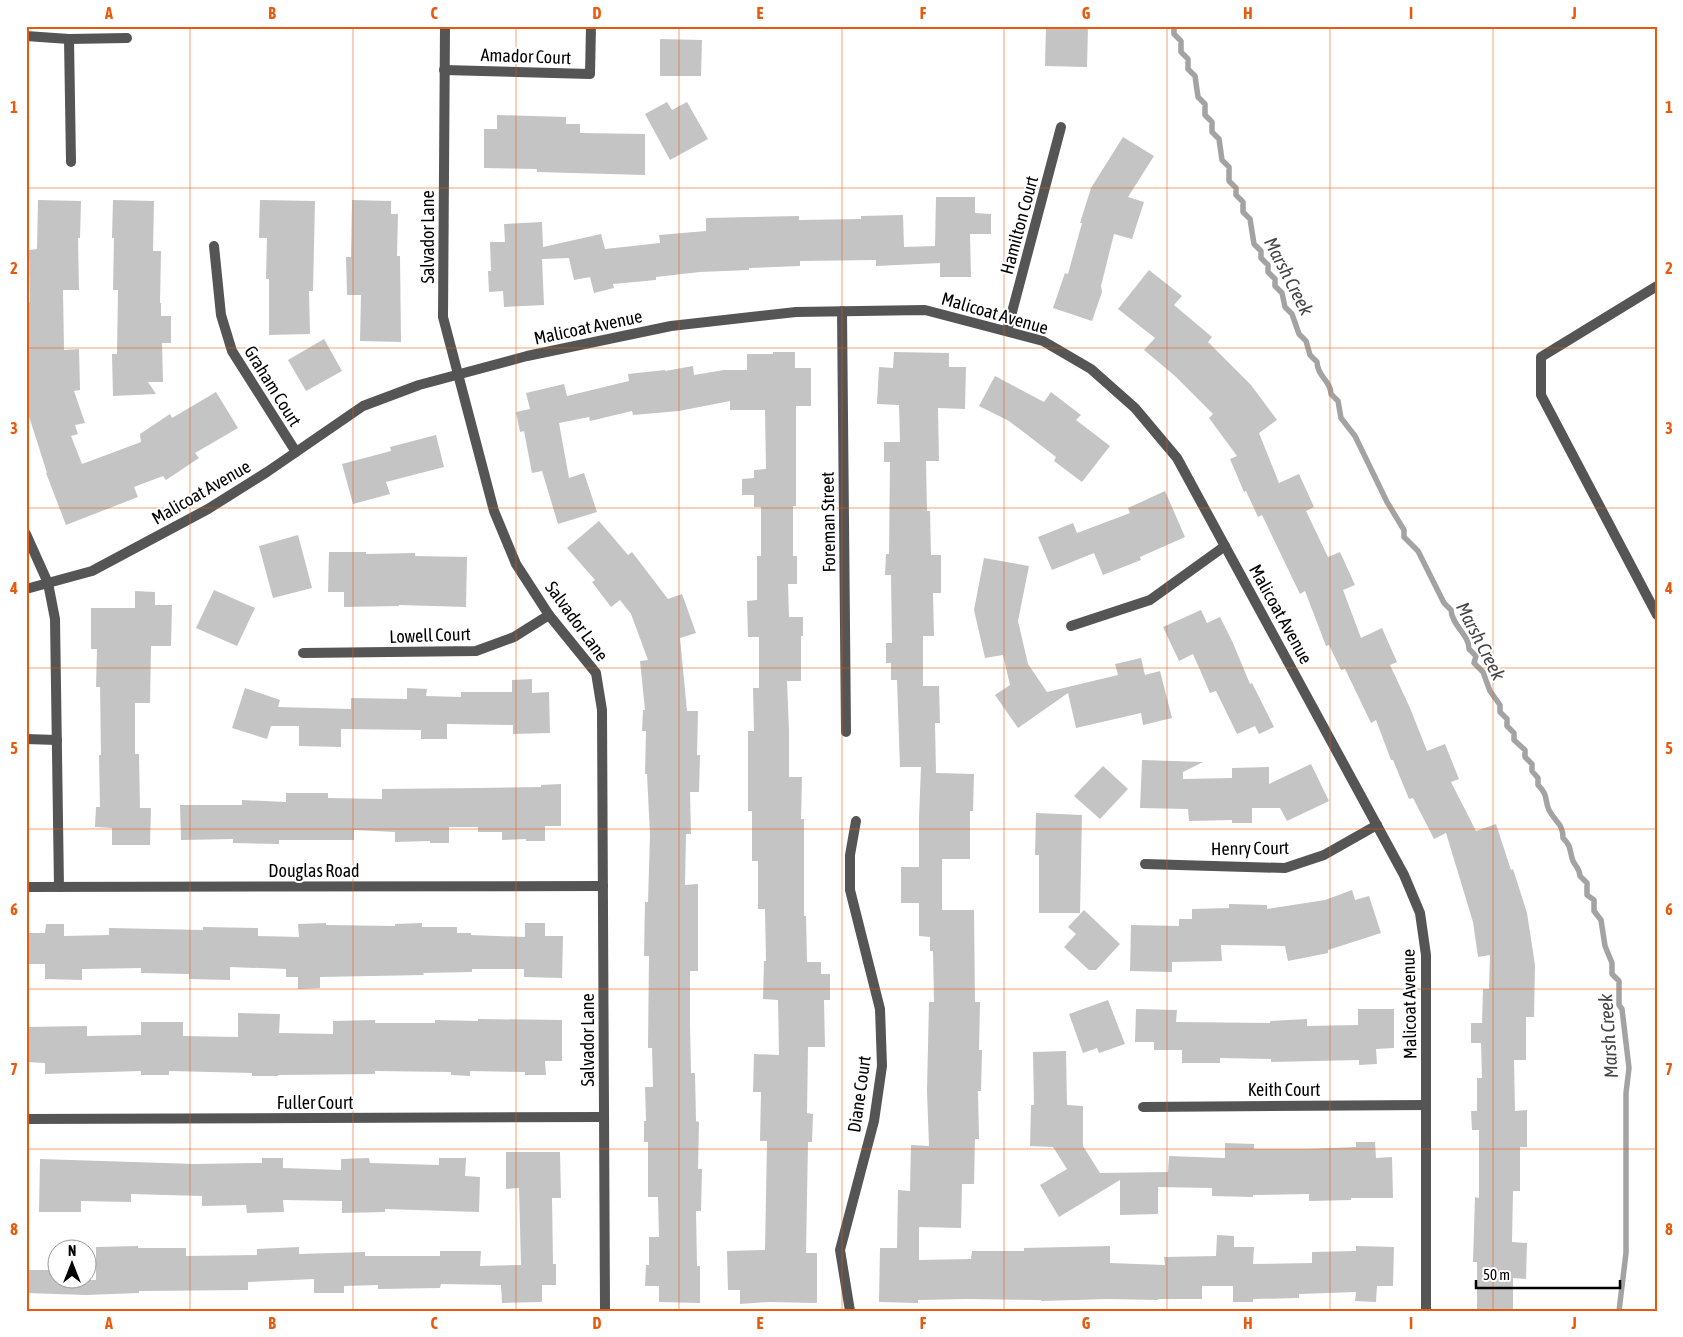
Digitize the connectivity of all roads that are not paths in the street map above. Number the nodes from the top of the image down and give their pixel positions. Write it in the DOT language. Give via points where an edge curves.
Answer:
graph roads {
  1 [pos="445,26"];
  2 [pos="591,26"];
  3 [pos="26,36"];
  4 [pos="127,38"];
  5 [pos="69,39"];
  6 [pos="444,70"];
  7 [pos="1061,127"];
  8 [pos="71,162"];
  9 [pos="214,246"];
  10 [pos="1657,286"];
  11 [pos="842,311"];
  12 [pos="1008,331"];
  13 [pos="458,374"];
  14 [pos="296,452"];
  15 [pos="26,534"];
  16 [pos="1225,546"];
  17 [pos="48,583"];
  18 [pos="26,589"];
  19 [pos="549,614"];
  20 [pos="1657,616"];
  21 [pos="1071,626"];
  22 [pos="303,653"];
  23 [pos="846,732"];
  24 [pos="26,739"];
  25 [pos="57,740"];
  26 [pos="856,821"];
  27 [pos="1377,825"];
  28 [pos="1145,864"];
  29 [pos="603,886"];
  30 [pos="26,887"];
  31 [pos="59,887"];
  32 [pos="1426,1105"];
  33 [pos="1143,1106"];
  34 [pos="604,1117"];
  35 [pos="26,1119"];
  36 [pos="606,1311"];
  37 [pos="850,1311"];
  38 [pos="1426,1311"];
  1 -- 6 [label="street, Salvador Lane"];
  2 -- 6 [label="street, Amador Court" via="590,74"];
  3 -- 5 [label="street"];
  4 -- 5 [label="street"];
  5 -- 8 [label="street"];
  6 -- 13 [label="street, Salvador Lane" via="443,317"];
  7 -- 12 [label="street, Hamilton Court"];
  9 -- 14 [label="street, Graham Court" via="222,315 232,351"];
  10 -- 20 [label="street" via="1541,357 1541,394"];
  11 -- 12 [label="street, Malicoat Avenue" via="926,310"];
  11 -- 13 [label="street, Malicoat Avenue" via="796,312 671,326"];
  11 -- 23 [label="street, Foreman Street"];
  12 -- 16 [label="street, Malicoat Avenue" via="1044,340 1091,369 1135,408 1177,458"];
  13 -- 14 [label="street, Malicoat Avenue" via="363,406"];
  13 -- 19 [label="street, Salvador Lane" via="494,511 516,564"];
  14 -- 17 [label="street, Malicoat Avenue" via="208,509 92,571"];
  15 -- 17 [label="street"];
  16 -- 21 [label="street" via="1150,600"];
  16 -- 27 [label="street, Malicoat Avenue"];
  17 -- 18 [label="street, Malicoat Avenue"];
  17 -- 25 [label="street" via="55,619"];
  19 -- 22 [label="street, Lowell Court" via="514,637 476,651"];
  19 -- 29 [label="street, Salvador Lane" via="596,673 602,710"];
  24 -- 25 [label="street"];
  25 -- 31 [label="street"];
  26 -- 37 [label="street, Diane Court" via="850,856 850,890 880,1009 882,1066 874,1121 840,1250"];
  27 -- 28 [label="street, Henry Court" via="1324,856 1285,868"];
  27 -- 32 [label="street, Malicoat Avenue" via="1404,874 1420,913 1426,955"];
  29 -- 31 [label="street, Douglas Road"];
  29 -- 34 [label="street, Salvador Lane"];
  30 -- 31 [label="street, Douglas Road"];
  32 -- 33 [label="street, Keith Court"];
  32 -- 38 [label="street, Malicoat Avenue"];
  34 -- 35 [label="street, Fuller Court"];
  34 -- 36 [label="street, Salvador Lane"];
}
